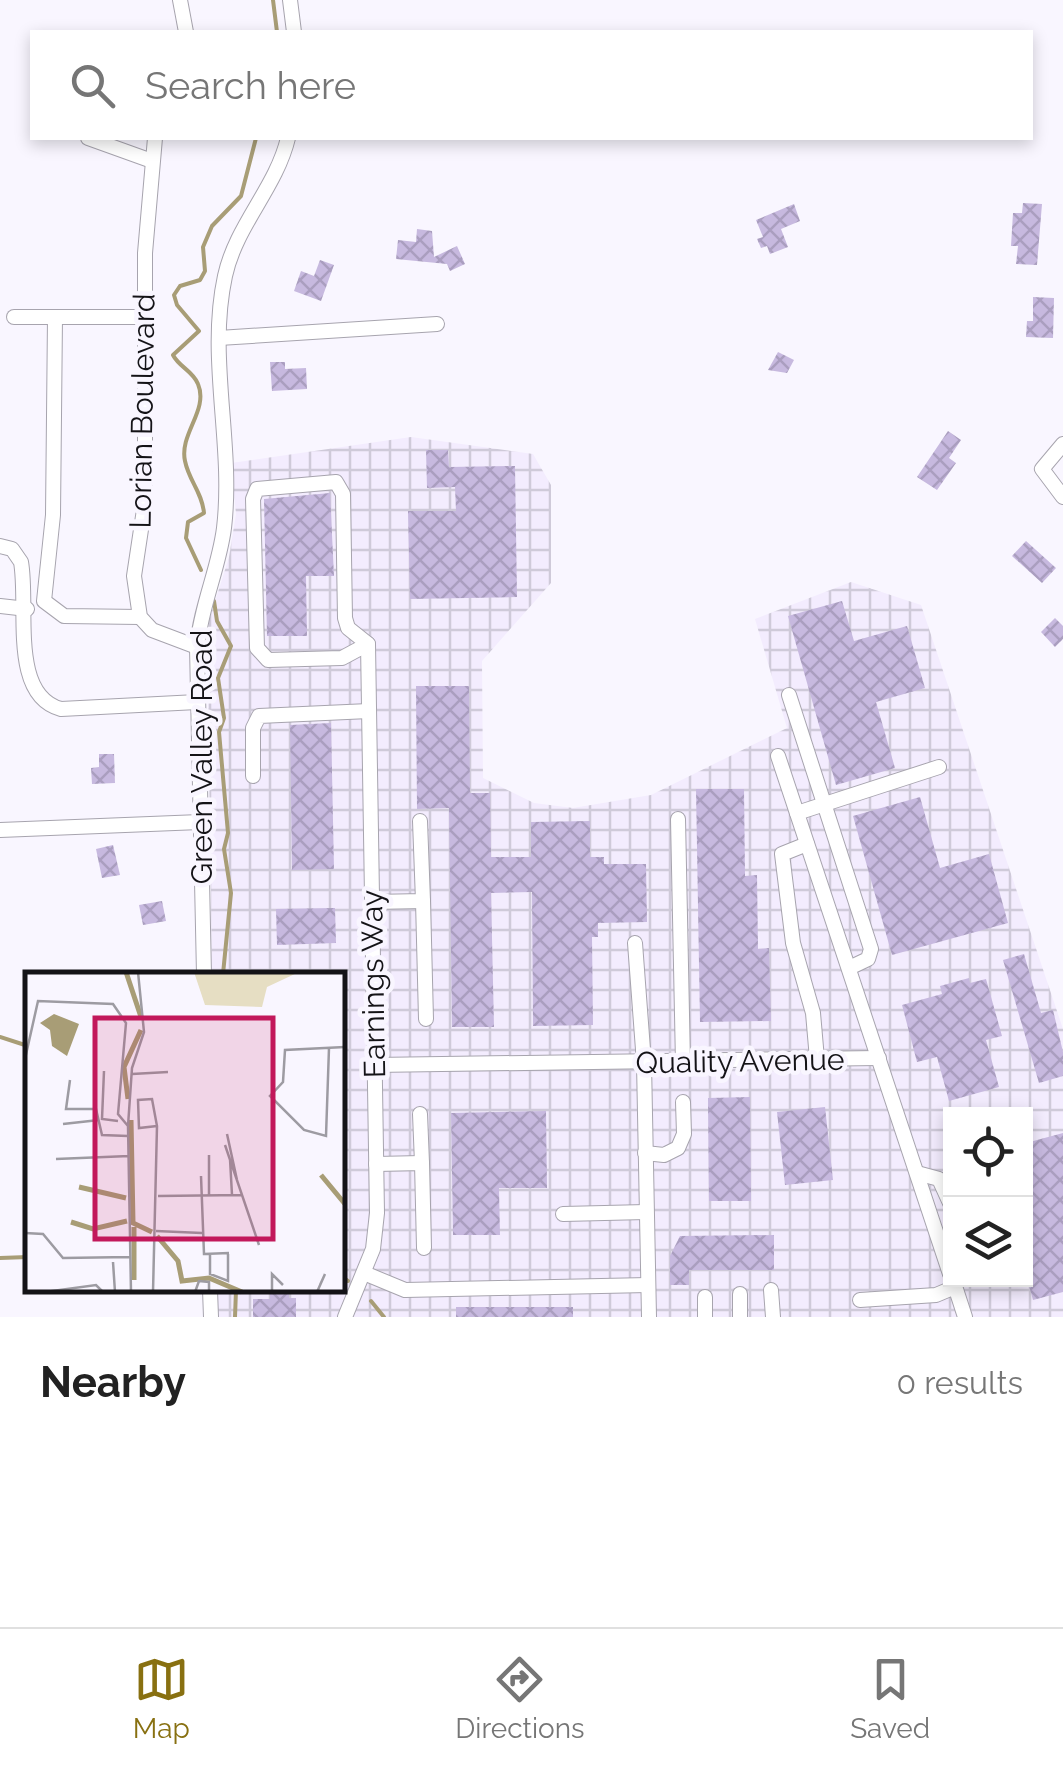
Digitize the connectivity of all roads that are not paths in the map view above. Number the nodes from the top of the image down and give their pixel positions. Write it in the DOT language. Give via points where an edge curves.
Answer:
graph roads {
  1 [pos="180,0"];
  2 [pos="290,0"];
  3 [pos="186,30"];
  4 [pos="294,30"];
  5 [pos="94,140"];
  6 [pos="155,140"];
  7 [pos="287,140"];
  8 [pos="152,161"];
  9 [pos="145,317"];
  10 [pos="14,318"];
  11 [pos="54,318"];
  12 [pos="437,324"];
  13 [pos="219,338"];
  14 [pos="1063,444"];
  15 [pos="1063,497"];
  16 [pos="0,546"];
  17 [pos="0,606"];
  18 [pos="26,609"];
  19 [pos="140,617"];
  20 [pos="368,644"];
  21 [pos="198,647"];
  22 [pos="789,695"];
  23 [pos="198,702"];
  24 [pos="369,710"];
  25 [pos="778,756"];
  26 [pos="939,767"];
  27 [pos="253,776"];
  28 [pos="824,805"];
  29 [pos="797,813"];
  30 [pos="678,820"];
  31 [pos="420,821"];
  32 [pos="200,822"];
  33 [pos="0,830"];
  34 [pos="808,844"];
  35 [pos="844,867"];
  36 [pos="819,878"];
  37 [pos="424,901"];
  38 [pos="372,902"];
  39 [pos="634,942"];
  40 [pos="849,968"];
  41 [pos="204,972"];
  42 [pos="426,1019"];
  43 [pos="879,1058"];
  44 [pos="817,1060"];
  45 [pos="683,1062"];
  46 [pos="644,1064"];
  47 [pos="374,1065"];
  48 [pos="683,1102"];
  49 [pos="420,1114"];
  50 [pos="645,1153"];
  51 [pos="422,1162"];
  52 [pos="376,1164"];
  53 [pos="917,1173"];
  54 [pos="947,1197"];
  55 [pos="646,1212"];
  56 [pos="563,1214"];
  57 [pos="424,1248"];
  58 [pos="943,1248"];
  59 [pos="364,1273"];
  60 [pos="946,1287"];
  61 [pos="956,1287"];
  62 [pos="772,1290"];
  63 [pos="210,1292"];
  64 [pos="648,1292"];
  65 [pos="740,1294"];
  66 [pos="705,1297"];
  67 [pos="860,1300"];
  68 [pos="211,1317"];
  69 [pos="345,1317"];
  70 [pos="648,1317"];
  71 [pos="706,1317"];
  72 [pos="740,1317"];
  73 [pos="773,1317"];
  74 [pos="965,1317"];
  1 -- 3 [label="street"];
  2 -- 4 [label="street"];
  5 -- 8 [label="street"];
  6 -- 8 [label="street, Lorian Boulevard"];
  7 -- 13 [label="street, Green Valley Road" via="232,252"];
  8 -- 9 [label="street, Lorian Boulevard"];
  9 -- 11 [label="street"];
  9 -- 19 [label="street, Lorian Boulevard" via="145,503 134,576"];
  10 -- 11 [label="street"];
  11 -- 19 [label="street" via="54,514 44,601 64,616"];
  12 -- 13 [label="street"];
  13 -- 21 [label="street, Green Valley Road" via="224,528"];
  14 -- 15 [label="street" via="1042,469"];
  16 -- 18 [label="street" via="22,562"];
  17 -- 18 [label="street"];
  18 -- 23 [label="street" via="29,683 50,706"];
  19 -- 21 [label="street" via="170,640"];
  20 -- 20 [label="street" via="342,658 262,657 256,632 257,489 340,486 345,618"];
  20 -- 24 [label="street, Earnings Way"];
  21 -- 23 [label="street, Green Valley Road"];
  22 -- 28 [label="street"];
  23 -- 32 [label="street, Green Valley Road"];
  24 -- 27 [label="street" via="258,716"];
  24 -- 38 [label="street, Earnings Way"];
  25 -- 29 [label="street"];
  26 -- 28 [label="street"];
  28 -- 29 [label="street"];
  28 -- 35 [label="street"];
  29 -- 34 [label="street"];
  30 -- 45 [label="street"];
  31 -- 37 [label="street"];
  32 -- 33 [label="street"];
  32 -- 41 [label="street, Green Valley Road"];
  34 -- 36 [label="street"];
  34 -- 44 [label="street" via="782,854"];
  35 -- 36 [label="street"];
  35 -- 40 [label="street" via="870,949 868,959"];
  36 -- 40 [label="street"];
  37 -- 38 [label="street"];
  37 -- 42 [label="street"];
  38 -- 47 [label="street, Earnings Way"];
  39 -- 46 [label="street"];
  40 -- 43 [label="street"];
  43 -- 44 [label="street, Quality Avenue"];
  43 -- 53 [label="street, Quality Avenue"];
  44 -- 45 [label="street, Quality Avenue"];
  45 -- 46 [label="street, Quality Avenue"];
  46 -- 47 [label="street, Quality Avenue"];
  46 -- 50 [label="street"];
  47 -- 52 [label="street, Earnings Way"];
  48 -- 50 [label="street" via="678,1148"];
  49 -- 51 [label="street"];
  50 -- 55 [label="street"];
  51 -- 52 [label="street"];
  51 -- 57 [label="street"];
  52 -- 59 [label="street, Earnings Way" via="376,1232"];
  53 -- 54 [label="street" via="939,1179"];
  53 -- 58 [label="street, Quality Avenue"];
  55 -- 56 [label="street"];
  55 -- 64 [label="street"];
  59 -- 64 [label="street" via="404,1290"];
  59 -- 69 [label="street, Earnings Way"];
  60 -- 67 [label="street" via="936,1295"];
  61 -- 74 [label="street, Quality Avenue"];
  62 -- 73 [label="street"];
  63 -- 68 [label="street"];
  64 -- 70 [label="street"];
  65 -- 72 [label="street"];
  66 -- 71 [label="street"];
}
